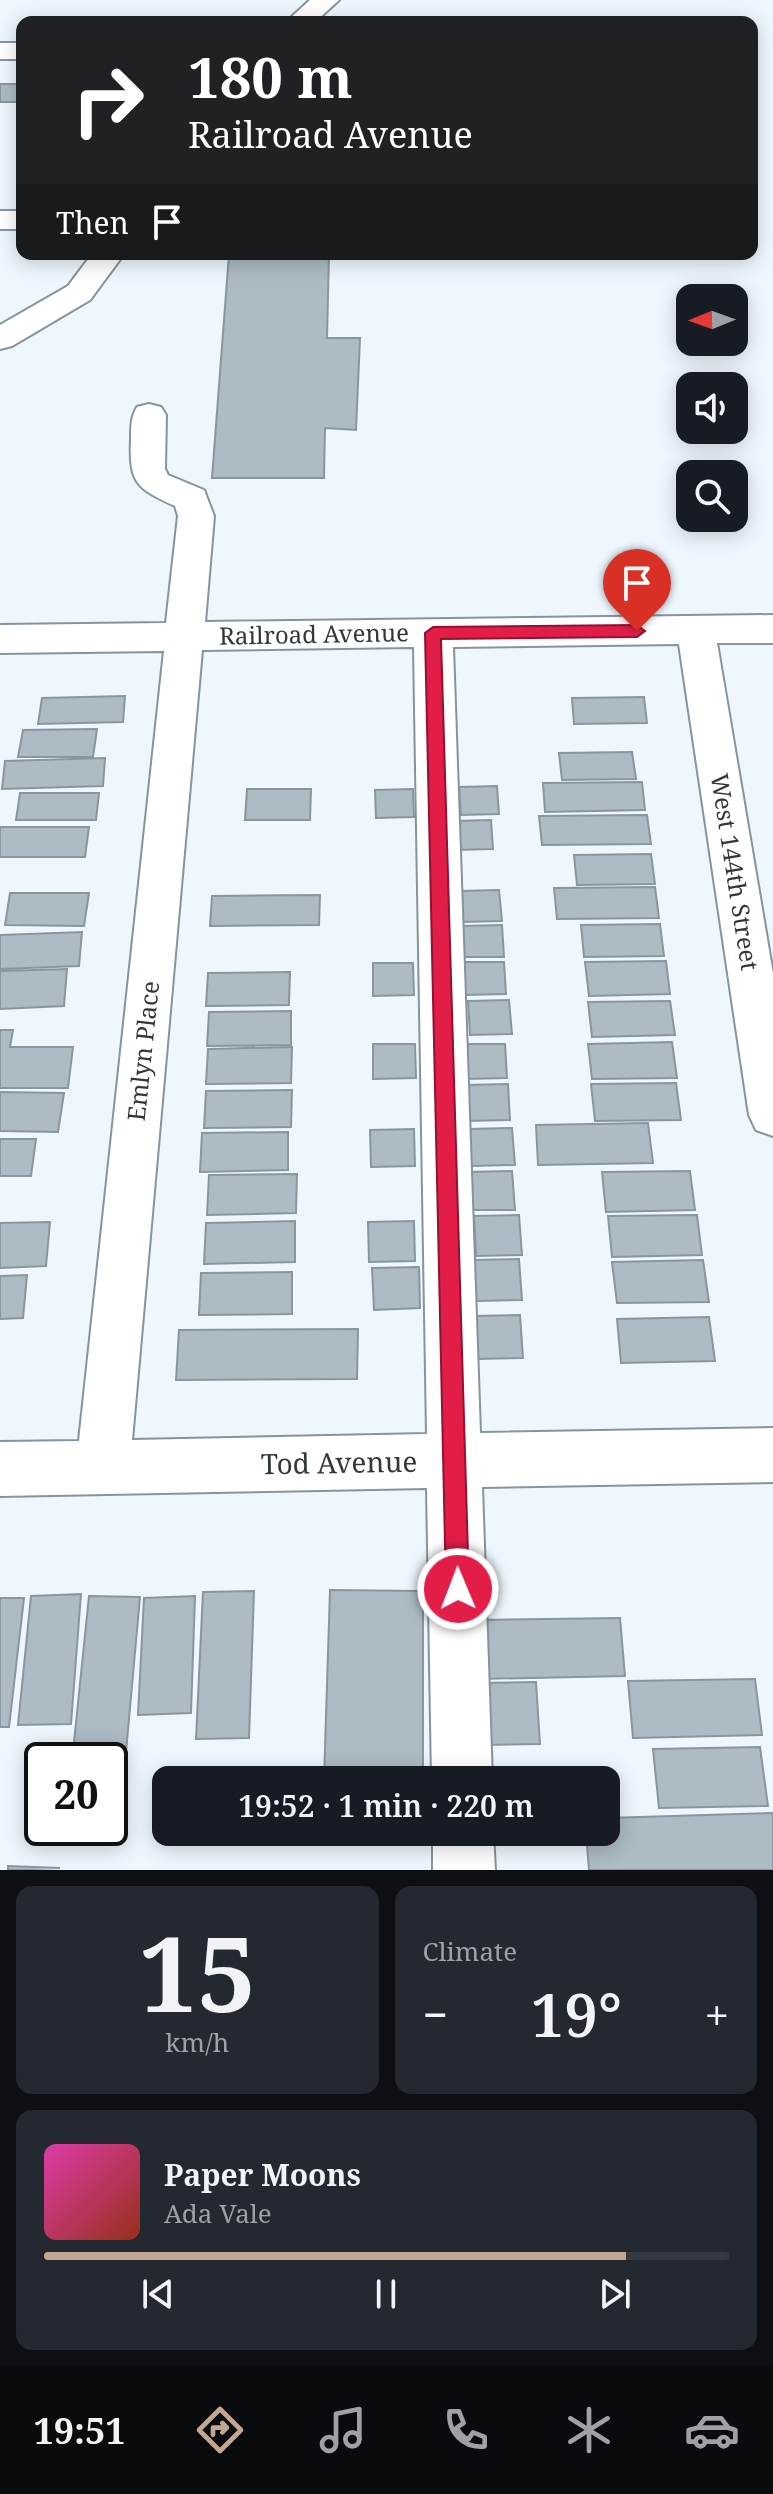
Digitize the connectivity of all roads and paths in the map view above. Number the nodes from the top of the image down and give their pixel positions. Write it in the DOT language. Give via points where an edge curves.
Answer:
graph roads {
  1 [pos="326,0"];
  2 [pos="306,16"];
  3 [pos="104,260"];
  4 [pos="0,339"];
  5 [pos="149,415"];
  6 [pos="773,629"];
  7 [pos="696,630"];
  8 [pos="433,633"];
  9 [pos="184,636"];
  10 [pos="0,639"];
  11 [pos="773,1115"];
  12 [pos="773,1455"];
  13 [pos="455,1461"];
  14 [pos="103,1467"];
  15 [pos="0,1469"];
  16 [pos="462,1766"];
  17 [pos="463,1846"];
  18 [pos="464,1870"];
  1 -- 2 [label="street"];
  3 -- 4 [label="street" via="79,293"];
  5 -- 9 [label="street, Emlyn Place" via="147,469 155,483 191,499 196,516"];
  6 -- 7 [label="street, Railroad Avenue"];
  7 -- 8 [label="street, Railroad Avenue"];
  7 -- 11 [label="street, West 144th Street"];
  8 -- 9 [label="street, Railroad Avenue"];
  8 -- 13 [label="street"];
  9 -- 10 [label="street, Railroad Avenue"];
  9 -- 14 [label="street, Emlyn Place"];
  12 -- 13 [label="street, Tod Avenue"];
  13 -- 14 [label="street, Tod Avenue"];
  13 -- 16 [label="street"];
  14 -- 15 [label="street, Tod Avenue"];
  17 -- 18 [label="street"];
}
